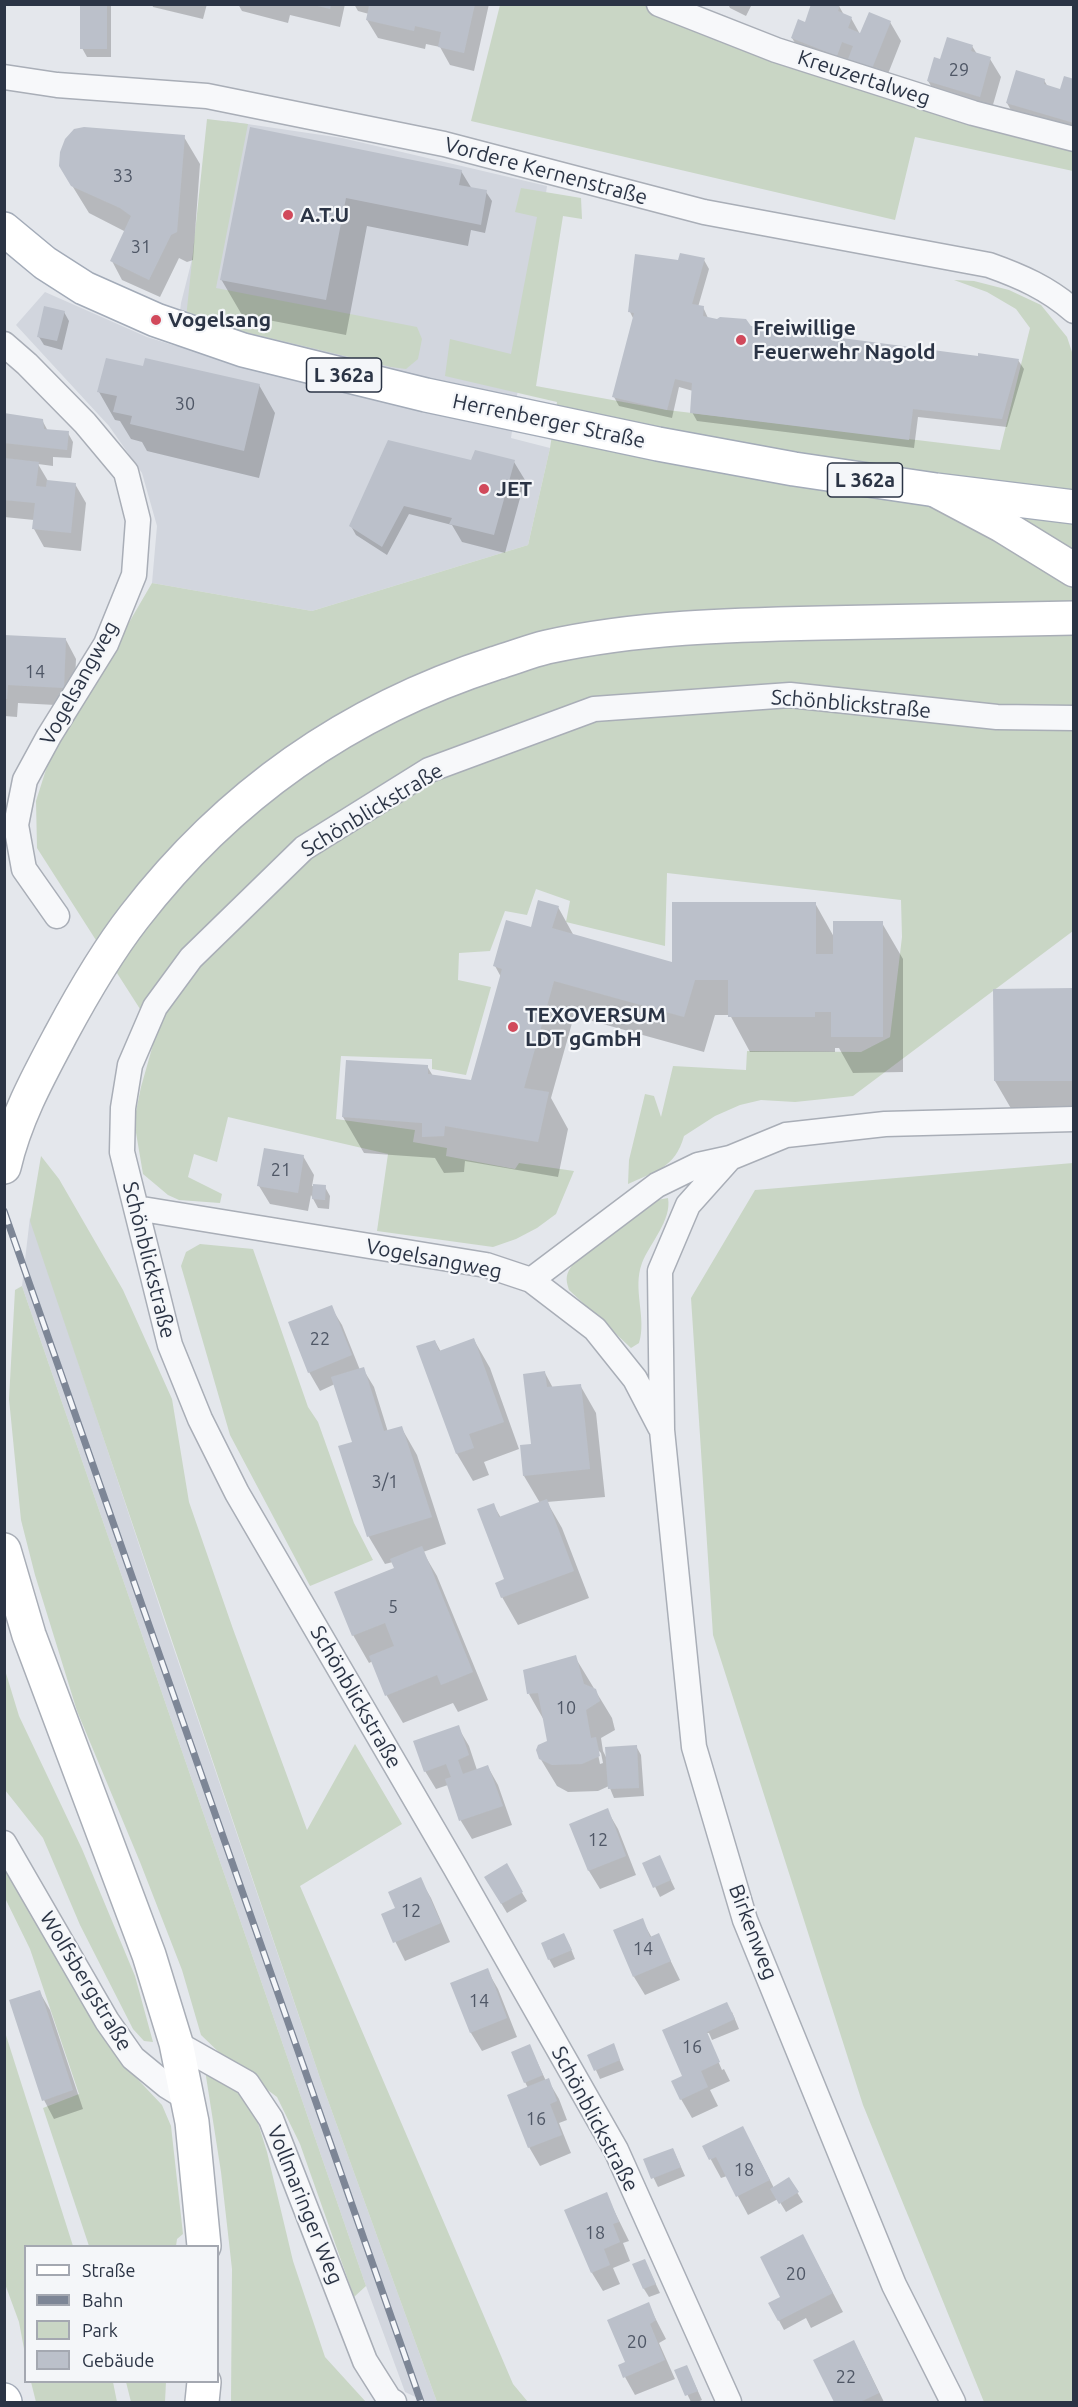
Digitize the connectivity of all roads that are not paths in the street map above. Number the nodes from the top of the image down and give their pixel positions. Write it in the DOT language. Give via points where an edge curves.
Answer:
graph roads {
  1 [pos="659,4"];
  2 [pos="4,77"];
  3 [pos="1074,139"];
  4 [pos="4,229"];
  5 [pos="4,250"];
  6 [pos="45,263"];
  7 [pos="1074,311"];
  8 [pos="4,344"];
  9 [pos="936,490"];
  10 [pos="1074,507"];
  11 [pos="1074,570"];
  12 [pos="1074,618"];
  13 [pos="1074,718"];
  14 [pos="57,916"];
  15 [pos="1074,1119"];
  16 [pos="730,1158"];
  17 [pos="4,1167"];
  18 [pos="136,1208"];
  19 [pos="531,1280"];
  20 [pos="662,1430"];
  21 [pos="4,1550"];
  22 [pos="4,1843"];
  23 [pos="176,2043"];
  24 [pos="188,2099"];
  25 [pos="204,2245"];
  26 [pos="204,2383"];
  27 [pos="202,2403"];
  28 [pos="394,2403"];
  29 [pos="729,2403"];
  30 [pos="953,2403"];
  1 -- 3 [label="street, Kreuzertalweg" via="787,54 973,113"];
  2 -- 7 [label="street, Vordere Kernenstraße" via="57,85 207,96 444,144 704,212 989,265 1029,280"];
  4 -- 6 [label="main road, Herrenberger Straße / L 362a"];
  5 -- 6 [label="main road, Herrenberger Straße / L 362a"];
  6 -- 9 [label="main road, Herrenberger Straße / L 362a" via="84,288 146,316 243,350 426,395 658,444"];
  8 -- 14 [label="street, Vogelsangweg" via="85,423 126,472 138,520 134,575 110,634 25,780 16,825 24,868"];
  9 -- 10 [label="main road, Herrenberger Straße / L 362a"];
  9 -- 11 [label="main road"];
  12 -- 17 [label="main road" via="652,629 545,647 457,675 388,705 316,746 260,789 202,837 155,890 111,946 76,1006 30,1092"];
  13 -- 18 [label="street, Schönblickstraße" via="997,717 790,695 594,709 429,770 304,848 191,958 155,1007 130,1065 123,1108 122,1152"];
  15 -- 16 [label="street" via="868,1126 786,1135"];
  16 -- 19 [label="street" via="698,1164 657,1185"];
  16 -- 20 [label="street, Birkenweg" via="688,1205 660,1271"];
  18 -- 19 [label="street, Vogelsangweg" via="486,1265"];
  18 -- 29 [label="street, Schönblickstraße" via="170,1345 200,1419 237,1493 616,2150"];
  19 -- 20 [label="street, Vogelsangweg" via="595,1329 635,1380"];
  20 -- 30 [label="street, Birkenweg" via="694,1747 727,1861 745,1920 894,2285"];
  21 -- 23 [label="main road" via="28,1635 149,1955"];
  22 -- 24 [label="street, Wolfsbergstraße" via="107,2021 133,2058"];
  23 -- 24 [label="main road"];
  23 -- 28 [label="street, Vollmaringer Weg" via="247,2083 271,2119 365,2361"];
  24 -- 25 [label="main road"];
  26 -- 27 [label="main road"];
}
